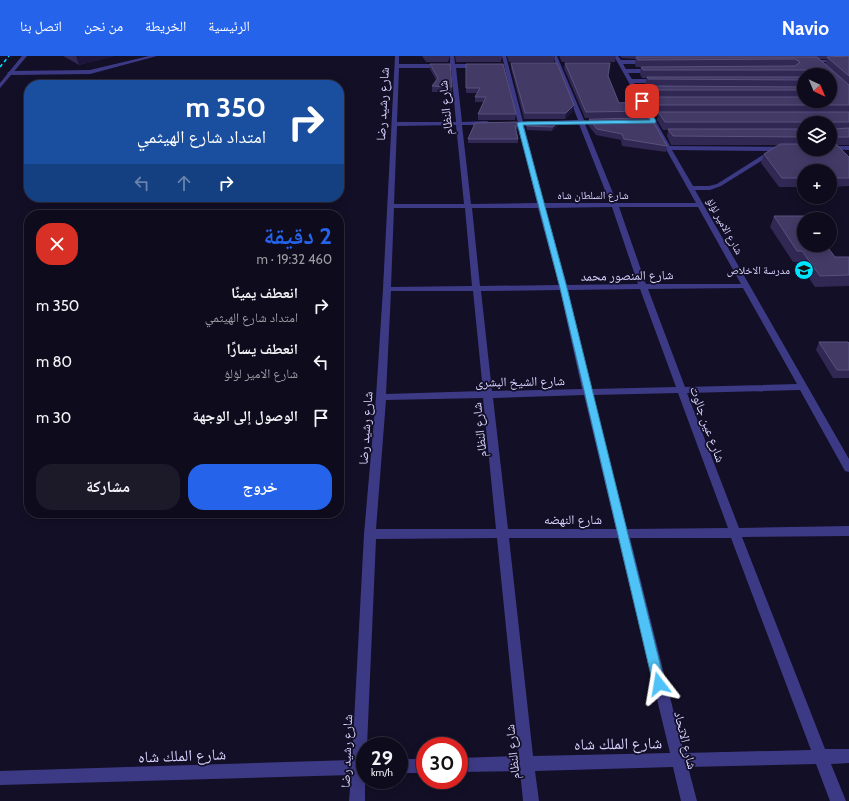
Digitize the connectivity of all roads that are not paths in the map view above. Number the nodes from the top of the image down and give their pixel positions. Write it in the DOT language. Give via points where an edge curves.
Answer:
graph roads {
  1 [pos="25,56"];
  2 [pos="155,56"];
  3 [pos="652,56"];
  4 [pos="397,61"];
  5 [pos="453,61"];
  6 [pos="801,61"];
  7 [pos="816,61"];
  8 [pos="848,62"];
  9 [pos="505,63"];
  10 [pos="557,63"];
  11 [pos="619,64"];
  12 [pos="484,66"];
  13 [pos="822,66"];
  14 [pos="663,71"];
  15 [pos="10,73"];
  16 [pos="630,80"];
  17 [pos="670,81"];
  18 [pos="0,86"];
  19 [pos="635,90"];
  20 [pos="674,90"];
  21 [pos="595,122"];
  22 [pos="497,123"];
  23 [pos="535,123"];
  24 [pos="581,123"];
  25 [pos="394,124"];
  26 [pos="459,124"];
  27 [pos="668,148"];
  28 [pos="837,148"];
  29 [pos="849,148"];
  30 [pos="775,149"];
  31 [pos="797,149"];
  32 [pos="691,188"];
  33 [pos="700,205"];
  34 [pos="390,206"];
  35 [pos="468,206"];
  36 [pos="541,206"];
  37 [pos="616,206"];
  38 [pos="746,286"];
  39 [pos="643,287"];
  40 [pos="478,288"];
  41 [pos="564,288"];
  42 [pos="387,289"];
  43 [pos="803,387"];
  44 [pos="683,391"];
  45 [pos="588,393"];
  46 [pos="489,395"];
  47 [pos="381,397"];
  48 [pos="849,468"];
  49 [pos="849,531"];
  50 [pos="622,533"];
  51 [pos="735,533"];
  52 [pos="370,534"];
  53 [pos="503,534"];
  54 [pos="362,737"];
  55 [pos="849,756"];
  56 [pos="821,757"];
  57 [pos="678,760"];
  58 [pos="526,764"];
  59 [pos="468,765"];
  60 [pos="356,767"];
  61 [pos="0,778"];
  62 [pos="358,789"];
  63 [pos="357,801"];
  64 [pos="531,801"];
  65 [pos="689,801"];
  66 [pos="838,801"];
  1 -- 15 [label="street"];
  2 -- 15 [label="street" via="90,72"];
  3 -- 11 [label="street" via="655,62"];
  4 -- 5 [label="street"];
  4 -- 25 [label="street, شارع رشيد رضا"];
  5 -- 12 [label="street"];
  5 -- 26 [label="street, شارع النظام"];
  6 -- 7 [label="street"];
  7 -- 8 [label="street"];
  7 -- 13 [label="street"];
  9 -- 36 [label="street, شارع الاتحاد"];
  10 -- 24 [label="street, شارع عين جالوت"];
  11 -- 14 [label="street"];
  11 -- 16 [label="street, شارع الامير لؤلؤ"];
  15 -- 18 [label="street"];
  16 -- 17 [label="street"];
  16 -- 19 [label="street, شارع الامير لؤلؤ"];
  19 -- 20 [label="street"];
  19 -- 27 [label="street, شارع الامير لؤلؤ" via="645,101 652,119 664,133"];
  21 -- 24 [label="street"];
  22 -- 26 [label="street"];
  23 -- 24 [label="street"];
  24 -- 37 [label="street, شارع عين جالوت"];
  25 -- 26 [label="street"];
  25 -- 34 [label="street, شارع رشيد رضا"];
  26 -- 35 [label="street, شارع النظام"];
  27 -- 30 [label="street"];
  27 -- 32 [label="street, شارع الامير لؤلؤ"];
  28 -- 29 [label="street"];
  30 -- 31 [label="street"];
  30 -- 32 [label="street" via="719,185 710,188"];
  32 -- 33 [label="street, شارع الامير لؤلؤ"];
  33 -- 37 [label="street, شارع السلطان شاه"];
  33 -- 38 [label="street, شارع الامير لؤلؤ"];
  34 -- 35 [label="street, شارع السلطان شاه"];
  34 -- 42 [label="street, شارع رشيد رضا"];
  35 -- 36 [label="street, شارع السلطان شاه"];
  35 -- 40 [label="street, شارع النظام"];
  36 -- 37 [label="street, شارع السلطان شاه"];
  36 -- 41 [label="street, شارع الاتحاد"];
  37 -- 39 [label="street, شارع عين جالوت"];
  38 -- 39 [label="street, شارع المنصور محمد"];
  38 -- 43 [label="street, شارع الامير لؤلؤ"];
  39 -- 41 [label="street, شارع المنصور محمد"];
  39 -- 44 [label="street, شارع عين جالوت"];
  40 -- 41 [label="street, شارع المنصور محمد"];
  40 -- 42 [label="street, شارع المنصور محمد"];
  40 -- 46 [label="street, شارع النظام"];
  41 -- 45 [label="street, شارع الاتحاد"];
  42 -- 47 [label="street, شارع رشيد رضا"];
  43 -- 44 [label="street, شارع الشيخ البشرى"];
  43 -- 48 [label="street, شارع الامير لؤلؤ"];
  44 -- 45 [label="street, شارع الشيخ البشرى"];
  44 -- 51 [label="street, شارع عين جالوت"];
  45 -- 46 [label="street, شارع الشيخ البشرى"];
  45 -- 50 [label="street, شارع الاتحاد"];
  46 -- 47 [label="street, شارع الشيخ البشرى"];
  46 -- 53 [label="street, شارع النظام"];
  47 -- 52 [label="street, شارع رشيد رضا"];
  49 -- 51 [label="street, شارع النهضه"];
  50 -- 51 [label="street, شارع النهضه"];
  50 -- 53 [label="street, شارع النهضه"];
  50 -- 57 [label="street, شارع الاتحاد"];
  51 -- 56 [label="street, شارع عين جالوت"];
  52 -- 53 [label="street, شارع النهضه"];
  52 -- 54 [label="street, شارع رشيد رضا"];
  53 -- 58 [label="street, شارع النظام"];
  55 -- 56 [label="street, شارع الملك شاه"];
  56 -- 57 [label="street, شارع الملك شاه"];
  56 -- 66 [label="street, شارع عين جالوت"];
  57 -- 58 [label="street, شارع الملك شاه"];
  57 -- 65 [label="street, شارع الاتحاد"];
  58 -- 59 [label="street, شارع الملك شاه"];
  58 -- 64 [label="street, شارع النظام"];
  60 -- 61 [label="street, شارع الملك شاه"];
  62 -- 63 [label="street, شارع رشيد رضا"];
}
